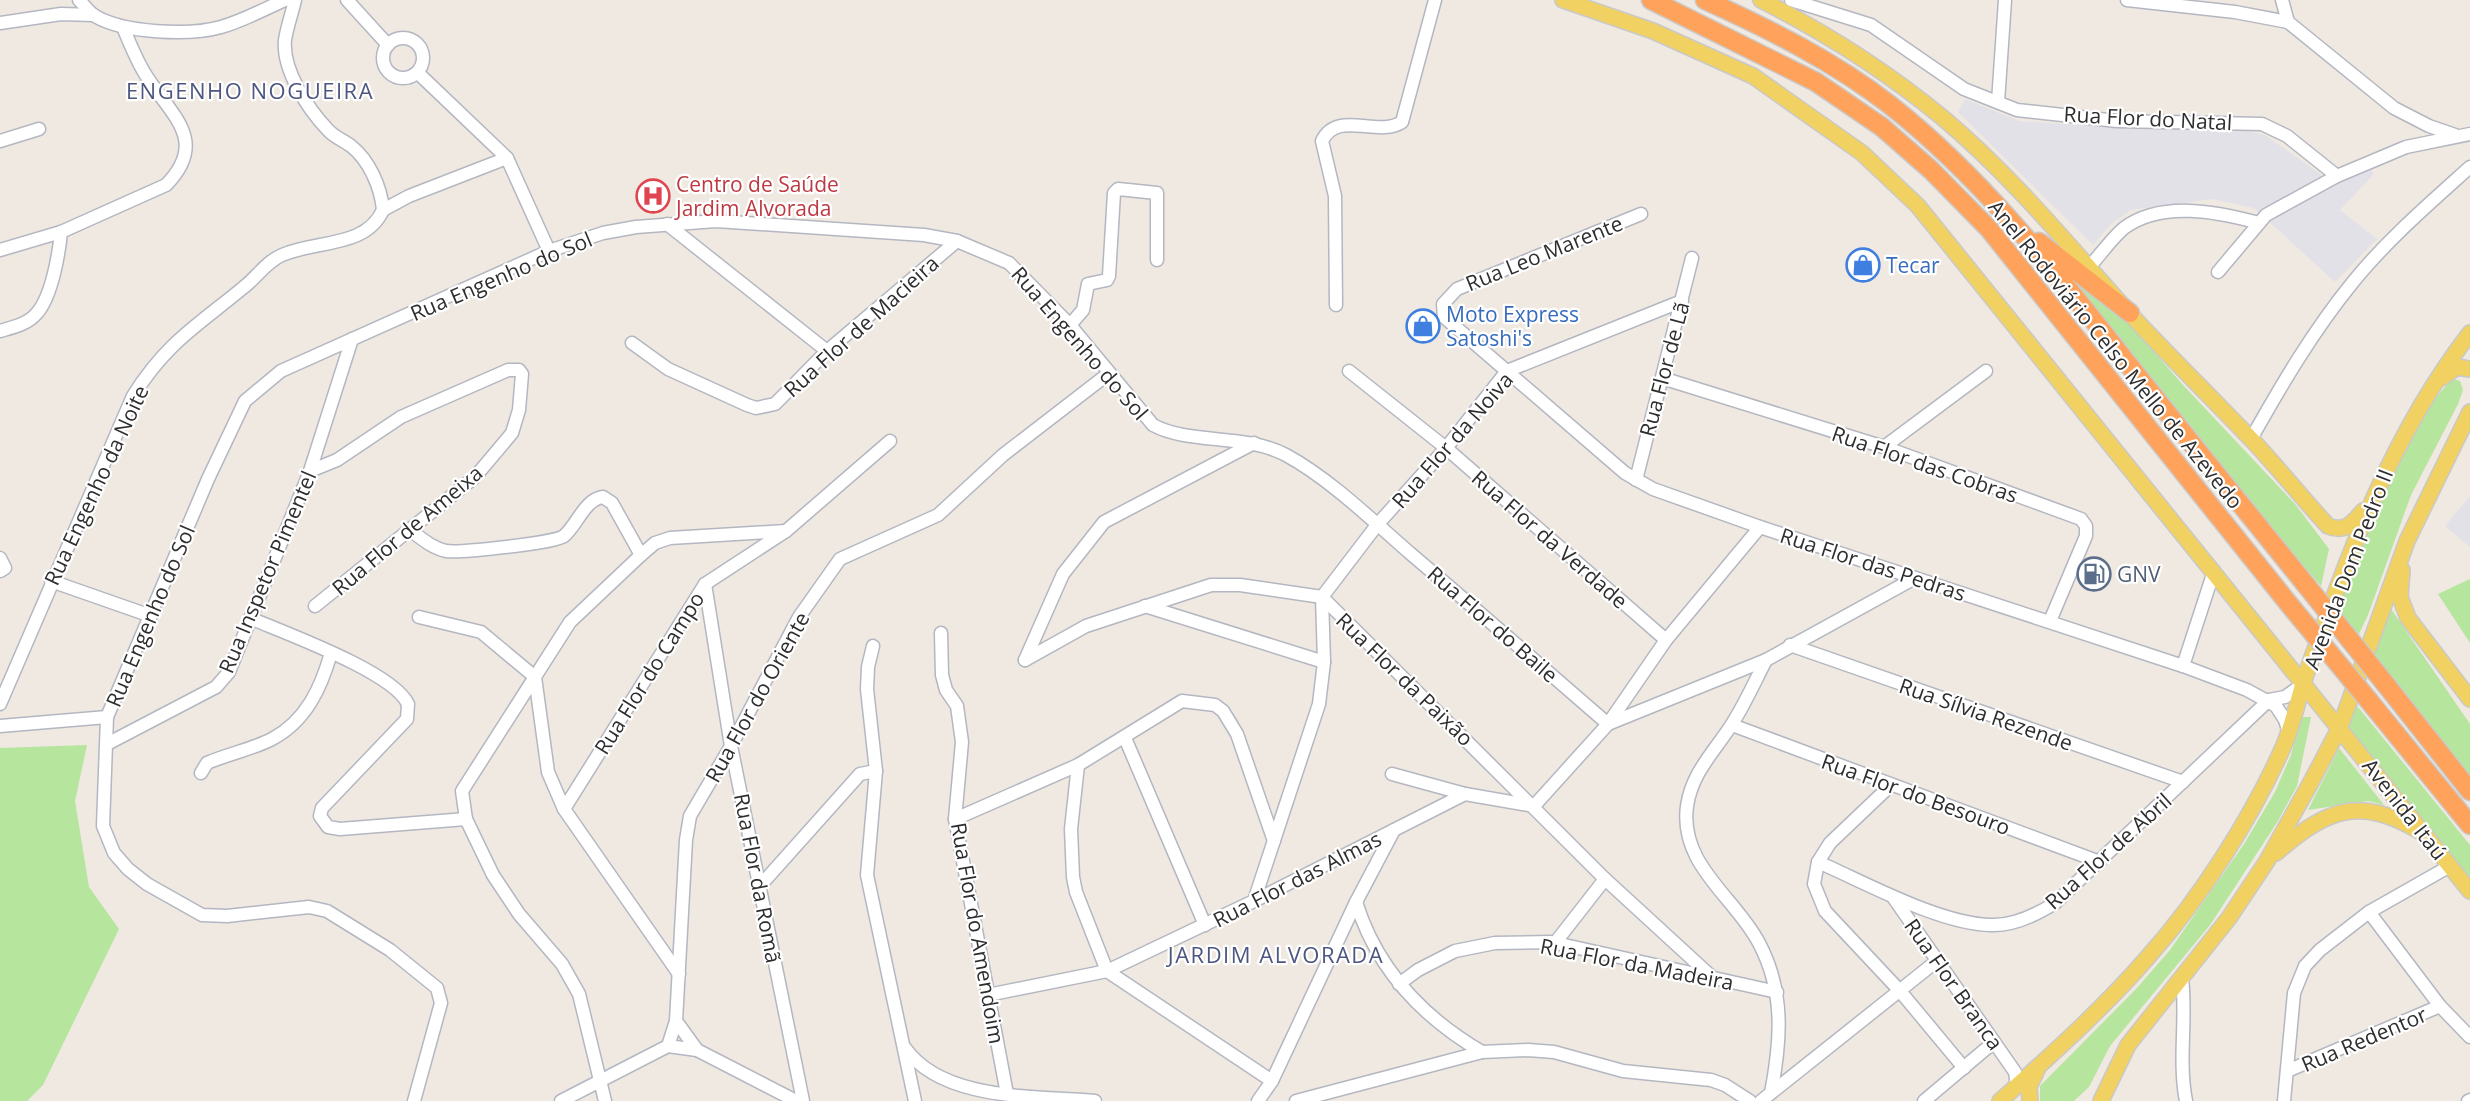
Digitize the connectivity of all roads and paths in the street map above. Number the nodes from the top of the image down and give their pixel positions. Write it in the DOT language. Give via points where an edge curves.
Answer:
graph roads {
  1 [pos="78,0"];
  2 [pos="285,0"];
  3 [pos="295,0"];
  4 [pos="347,0"];
  5 [pos="1435,0"];
  6 [pos="1563,0"];
  7 [pos="1651,0"];
  8 [pos="1705,0"];
  9 [pos="1761,0"];
  10 [pos="1791,0"];
  11 [pos="2005,0"];
  12 [pos="2127,0"];
  13 [pos="2282,0"];
  14 [pos="94,15"];
  15 [pos="2288,22"];
  16 [pos="0,23"];
  17 [pos="123,27"];
  18 [pos="388,45"];
  19 [pos="418,73"];
  20 [pos="1998,102"];
  21 [pos="39,129"];
  22 [pos="2455,135"];
  23 [pos="2470,135"];
  24 [pos="0,141"];
  25 [pos="507,158"];
  26 [pos="2470,167"];
  27 [pos="2337,176"];
  28 [pos="384,210"];
  29 [pos="1641,214"];
  30 [pos="2010,220"];
  31 [pos="2259,223"];
  32 [pos="667,224"];
  33 [pos="61,232"];
  34 [pos="957,241"];
  35 [pos="0,250"];
  36 [pos="549,251"];
  37 [pos="1692,258"];
  38 [pos="1156,260"];
  39 [pos="2090,266"];
  40 [pos="2218,272"];
  41 [pos="1683,301"];
  42 [pos="1336,305"];
  43 [pos="2130,313"];
  44 [pos="1070,325"];
  45 [pos="0,331"];
  46 [pos="2470,333"];
  47 [pos="2470,338"];
  48 [pos="352,339"];
  49 [pos="632,343"];
  50 [pos="827,351"];
  51 [pos="2470,352"];
  52 [pos="2470,369"];
  53 [pos="1349,371"];
  54 [pos="1508,371"];
  55 [pos="1986,371"];
  56 [pos="1108,374"];
  57 [pos="1662,378"];
  58 [pos="2436,383"];
  59 [pos="2470,412"];
  60 [pos="2251,439"];
  61 [pos="890,441"];
  62 [pos="1254,443"];
  63 [pos="1884,447"];
  64 [pos="1446,448"];
  65 [pos="310,471"];
  66 [pos="1636,480"];
  67 [pos="2368,505"];
  68 [pos="1377,525"];
  69 [pos="1760,527"];
  70 [pos="410,530"];
  71 [pos="786,531"];
  72 [pos="2407,541"];
  73 [pos="641,555"];
  74 [pos="2214,571"];
  75 [pos="1915,578"];
  76 [pos="51,581"];
  77 [pos="705,584"];
  78 [pos="1322,597"];
  79 [pos="1144,605"];
  80 [pos="315,606"];
  81 [pos="151,616"];
  82 [pos="419,617"];
  83 [pos="250,618"];
  84 [pos="2050,621"];
  85 [pos="941,633"];
  86 [pos="1666,640"];
  87 [pos="1790,645"];
  88 [pos="873,646"];
  89 [pos="331,653"];
  90 [pos="1766,660"];
  91 [pos="1324,662"];
  92 [pos="2183,666"];
  93 [pos="6,670"];
  94 [pos="535,676"];
  95 [pos="2303,684"];
  96 [pos="2470,699"];
  97 [pos="2269,700"];
  98 [pos="0,704"];
  99 [pos="107,717"];
  100 [pos="1608,724"];
  101 [pos="1732,724"];
  102 [pos="0,726"];
  103 [pos="2340,727"];
  104 [pos="2289,733"];
  105 [pos="1125,738"];
  106 [pos="107,744"];
  107 [pos="731,746"];
  108 [pos="1078,765"];
  109 [pos="876,771"];
  110 [pos="201,773"];
  111 [pos="1392,774"];
  112 [pos="2183,782"];
  113 [pos="1891,785"];
  114 [pos="2470,791"];
  115 [pos="1465,794"];
  116 [pos="1534,806"];
  117 [pos="564,808"];
  118 [pos="466,819"];
  119 [pos="956,819"];
  120 [pos="2470,825"];
  121 [pos="1394,830"];
  122 [pos="2429,837"];
  123 [pos="1274,842"];
  124 [pos="2267,861"];
  125 [pos="1818,862"];
  126 [pos="2100,862"];
  127 [pos="2450,866"];
  128 [pos="1605,879"];
  129 [pos="759,887"];
  130 [pos="2470,891"];
  131 [pos="1893,896"];
  132 [pos="1254,901"];
  133 [pos="1356,902"];
  134 [pos="2369,912"];
  135 [pos="1205,925"];
  136 [pos="1555,943"];
  137 [pos="1938,960"];
  138 [pos="1107,971"];
  139 [pos="680,974"];
  140 [pos="2182,978"];
  141 [pos="1714,980"];
  142 [pos="1399,984"];
  143 [pos="1900,991"];
  144 [pos="1777,992"];
  145 [pos="988,995"];
  146 [pos="2440,1006"];
  147 [pos="676,1021"];
  148 [pos="2470,1037"];
  149 [pos="901,1042"];
  150 [pos="1994,1042"];
  151 [pos="668,1046"];
  152 [pos="697,1050"];
  153 [pos="1482,1053"];
  154 [pos="2040,1065"];
  155 [pos="1964,1068"];
  156 [pos="2287,1071"];
  157 [pos="2020,1078"];
  158 [pos="601,1080"];
  159 [pos="1272,1081"];
  160 [pos="1007,1094"];
  161 [pos="1766,1097"];
  162 [pos="414,1101"];
  163 [pos="561,1101"];
  164 [pos="605,1101"];
  165 [pos="796,1101"];
  166 [pos="803,1101"];
  167 [pos="915,1101"];
  168 [pos="1095,1101"];
  169 [pos="1258,1101"];
  170 [pos="1296,1101"];
  171 [pos="1750,1101"];
  172 [pos="1924,1101"];
  173 [pos="2000,1101"];
  174 [pos="2030,1101"];
  175 [pos="2101,1101"];
  176 [pos="2186,1101"];
  177 [pos="2284,1101"];
  1 -- 14 [label="street"];
  2 -- 17 [label="street" via="204,31"];
  3 -- 28 [label="street" via="285,41 291,72 329,131 353,147 367,164"];
  4 -- 18 [label="street"];
  5 -- 42 [label="street" via="1402,122 1392,127 1341,125 1330,130 1322,141 1335,196"];
  6 -- 74 [label="main road" via="1653,32 1753,76 1862,153 1918,206"];
  7 -- 120 [label="highway, Anel Rodoviário Celso Mello de Azevedo, bridge" via="1816,82 1882,128 1931,170 1989,229"];
  8 -- 30 [label="highway, Anel Rodoviário Celso Mello de Azevedo" via="1826,62 1889,104 1956,164"];
  9 -- 39 [label="main road, Anel Rodoviário Celso Mello de Azevedo" via="1863,57 1944,119 2003,174"];
  10 -- 20 [label="street, Rua Flor do Natal" via="1871,25 1964,89"];
  11 -- 20 [label="street"];
  12 -- 15 [label="street"];
  13 -- 15 [label="street"];
  14 -- 16 [label="street" via="61,14"];
  14 -- 17 [label="street"];
  15 -- 22 [label="street" via="2394,108"];
  17 -- 33 [label="street" via="146,75 184,127 186,151 176,175 166,184"];
  18 -- 19 [label="street" via="384,65 393,75 406,78"];
  18 -- 19 [label="street" via="407,38 419,45 424,60"];
  19 -- 25 [label="street"];
  20 -- 27 [label="street, Rua Flor do Natal" via="2017,110 2117,121 2262,124 2286,136"];
  21 -- 24 [label="street"];
  22 -- 23 [label="street"];
  22 -- 27 [label="street" via="2406,147"];
  25 -- 28 [label="street, Rua Engenho da Noite"];
  25 -- 36 [label="street"];
  26 -- 60 [label="street" via="2415,216 2354,281 2296,359"];
  27 -- 31 [label="street" via="2266,215"];
  28 -- 76 [label="street, Rua Engenho da Noite" via="372,226 352,237 282,255 264,267 184,332 150,368 133,396"];
  29 -- 54 [label="street, Rua Leo Marente" via="1482,277 1448,296 1442,307 1444,317"];
  30 -- 43 [label="highway"];
  30 -- 114 [label="highway, Anel Rodoviário Celso Mello de Azevedo, bridge"];
  31 -- 39 [label="street" via="2207,211 2143,217 2123,229"];
  31 -- 40 [label="street"];
  32 -- 34 [label="street, Rua Engenho do Sol" via="716,221 924,235"];
  32 -- 36 [label="street, Rua Engenho do Sol" via="603,233"];
  32 -- 50 [label="street"];
  33 -- 35 [label="street"];
  33 -- 45 [label="street" via="47,294 38,312 22,325"];
  34 -- 44 [label="street, Rua Engenho do Sol" via="1009,263"];
  34 -- 50 [label="street, Rua Flor de Macieira"];
  36 -- 48 [label="street, Rua Engenho do Sol"];
  37 -- 41 [label="street, Rua Flor de Lã"];
  38 -- 44 [label="street" via="1157,193 1118,189 1114,193 1109,276 1107,280 1088,284 1083,310"];
  39 -- 43 [label="main road, Anel Rodoviário Celso Mello de Azevedo"];
  41 -- 54 [label="street, Rua Flor da Noiva"];
  41 -- 57 [label="street, Rua Flor de Lã"];
  43 -- 60 [label="main road, Anel Rodoviário Celso Mello de Azevedo"];
  44 -- 56 [label="street, Rua Engenho do Sol"];
  46 -- 58 [label="main road, Avenida Dom Pedro II"];
  47 -- 51 [label="main road"];
  48 -- 65 [label="street, Rua Inspetor Pimentel"];
  48 -- 81 [label="street, Rua Engenho do Sol" via="281,371 245,401 208,478"];
  49 -- 50 [label="street, Rua Flor de Macieira" via="668,369 747,405 764,407 775,404"];
  52 -- 58 [label="main road" via="2457,367"];
  53 -- 64 [label="street, Rua Flor da Verdade"];
  54 -- 64 [label="street, Rua Flor da Noiva"];
  54 -- 66 [label="street, Rua Flor das Pedras"];
  55 -- 63 [label="street"];
  56 -- 62 [label="street, Rua Engenho do Sol" via="1159,428"];
  56 -- 107 [label="street, Rua Flor do Oriente" via="1003,455 938,515 840,559 799,617"];
  57 -- 63 [label="street, Rua Flor das Cobras"];
  57 -- 66 [label="street, Rua Flor de Lã"];
  58 -- 67 [label="main road, Avenida Dom Pedro II" via="2386,466"];
  59 -- 72 [label="main road"];
  60 -- 67 [label="main road, Anel Rodoviário Celso Mello de Azevedo" via="2328,526 2348,527"];
  61 -- 71 [label="street, Rua Flor do Campo"];
  62 -- 68 [label="street, Rua Engenho do Sol" via="1306,467"];
  62 -- 79 [label="street, Rua Flor da Paixão" via="1104,522 1053,591 1025,660 1086,626"];
  63 -- 84 [label="street, Rua Flor das Cobras" via="2084,522 2085,542"];
  64 -- 68 [label="street, Rua Flor da Noiva"];
  64 -- 86 [label="street, Rua Flor da Verdade"];
  65 -- 70 [label="street, Rua Flor de Ameixa" via="337,460 400,417 508,370 519,370 519,410 512,433 475,477"];
  65 -- 83 [label="street, Rua Inspetor Pimentel"];
  66 -- 69 [label="street, Rua Flor das Pedras"];
  67 -- 95 [label="main road, Avenida Dom Pedro II"];
  68 -- 78 [label="street, Rua Flor da Noiva"];
  68 -- 100 [label="street, Rua Flor do Baile"];
  69 -- 75 [label="street, Rua Flor das Pedras"];
  69 -- 86 [label="street"];
  70 -- 73 [label="street" via="432,546 449,552 548,542 564,536 593,501 603,497 612,503"];
  70 -- 80 [label="street, Rua Flor de Ameixa"];
  71 -- 73 [label="street" via="670,538 655,543"];
  71 -- 77 [label="street, Rua Flor do Campo"];
  72 -- 96 [label="main road" via="2402,606"];
  72 -- 103 [label="main road"];
  73 -- 94 [label="street" via="570,622"];
  74 -- 92 [label="street"];
  74 -- 95 [label="main road"];
  75 -- 84 [label="street, Rua Flor das Pedras"];
  75 -- 87 [label="street"];
  76 -- 81 [label="street"];
  76 -- 93 [label="street, Rua Engenho da Noite"];
  77 -- 107 [label="street, Rua Flor da Romã"];
  77 -- 117 [label="street, Rua Flor do Campo"];
  78 -- 79 [label="street, Rua Flor da Paixão" via="1226,584"];
  78 -- 91 [label="street"];
  78 -- 116 [label="street, Rua Flor da Paixão"];
  79 -- 91 [label="street"];
  81 -- 99 [label="street, Rua Engenho do Sol"];
  82 -- 94 [label="street" via="481,632"];
  83 -- 89 [label="street"];
  83 -- 106 [label="street, Rua Inspetor Pimentel" via="229,672 216,687"];
  84 -- 92 [label="street, Rua Flor das Pedras"];
  85 -- 119 [label="street, Rua Flor do Amendoim" via="942,675 957,706 962,742"];
  86 -- 100 [label="street"];
  87 -- 90 [label="street"];
  87 -- 112 [label="street, Rua Sílvia Rezende"];
  88 -- 109 [label="street" via="867,667 867,689"];
  89 -- 110 [label="street" via="322,686 297,722 272,740 207,763"];
  89 -- 118 [label="street" via="396,688 405,696 409,713 407,720 329,799 321,812 323,821 328,827 340,829"];
  90 -- 100 [label="street"];
  90 -- 101 [label="street"];
  91 -- 123 [label="street" via="1319,704"];
  92 -- 97 [label="street, Rua Flor das Pedras"];
  93 -- 98 [label="street, Rua Engenho da Noite"];
  94 -- 117 [label="street" via="548,772"];
  94 -- 118 [label="street" via="462,791"];
  95 -- 97 [label="street" via="2285,697"];
  95 -- 103 [label="main road"];
  95 -- 104 [label="main road, Avenida Dom Pedro II"];
  97 -- 104 [label="street" via="2281,712"];
  97 -- 112 [label="street, Rua Flor de Abril"];
  99 -- 102 [label="street"];
  99 -- 106 [label="street"];
  100 -- 116 [label="street"];
  101 -- 113 [label="street, Rua Flor do Besouro"];
  101 -- 144 [label="street" via="1695,780 1686,823 1697,861 1758,941"];
  103 -- 122 [label="main road, Avenida Itaú"];
  103 -- 124 [label="main road"];
  104 -- 154 [label="main road, Avenida Dom Pedro II" via="2219,862 2186,909 2149,957"];
  105 -- 108 [label="street"];
  105 -- 123 [label="street" via="1182,701 1215,705 1237,734"];
  105 -- 135 [label="street"];
  106 -- 162 [label="street" via="103,826 114,854 128,870 202,915 309,907 327,911 390,950 437,988 441,1003"];
  107 -- 129 [label="street, Rua Flor da Romã"];
  107 -- 139 [label="street, Rua Flor do Oriente" via="690,816"];
  108 -- 119 [label="street"];
  108 -- 138 [label="street" via="1071,829 1073,877"];
  109 -- 129 [label="street" via="860,774"];
  109 -- 149 [label="street" via="867,875"];
  111 -- 115 [label="street"];
  112 -- 126 [label="street, Rua Flor de Abril"];
  113 -- 125 [label="street" via="1840,832"];
  113 -- 126 [label="street, Rua Flor do Besouro"];
  115 -- 116 [label="street"];
  115 -- 121 [label="street, Rua Flor das Almas"];
  116 -- 128 [label="street, Rua Flor da Paixão"];
  117 -- 139 [label="street"];
  118 -- 158 [label="street" via="493,875 519,914 562,964 579,994"];
  119 -- 145 [label="street, Rua Flor do Amendoim"];
  121 -- 132 [label="street, Rua Flor das Almas"];
  121 -- 133 [label="street"];
  122 -- 124 [label="main road" via="2390,816 2349,812 2317,820"];
  122 -- 127 [label="main road, Avenida Itaú"];
  123 -- 132 [label="street"];
  124 -- 140 [label="main road"];
  125 -- 131 [label="street, Rua Flor de Abril"];
  125 -- 143 [label="street" via="1814,884 1825,911"];
  126 -- 131 [label="street, Rua Flor de Abril" via="2038,914 2001,924 1968,923"];
  127 -- 130 [label="main road, Avenida Itaú"];
  127 -- 134 [label="street"];
  128 -- 136 [label="street"];
  128 -- 141 [label="street, Rua Flor da Paixão"];
  129 -- 166 [label="street, Rua Flor da Romã"];
  131 -- 137 [label="street, Rua Flor Branca"];
  132 -- 135 [label="street, Rua Flor das Almas"];
  133 -- 142 [label="street" via="1373,945"];
  133 -- 159 [label="street"];
  134 -- 146 [label="street"];
  134 -- 156 [label="street" via="2305,966 2294,993"];
  135 -- 138 [label="street, Rua Flor das Almas"];
  136 -- 141 [label="street, Rua Flor da Madeira"];
  136 -- 142 [label="street, Rua Flor da Madeira" via="1495,943 1455,951"];
  137 -- 143 [label="street"];
  137 -- 150 [label="street, Rua Flor Branca"];
  138 -- 145 [label="street, Rua Flor das Almas"];
  138 -- 159 [label="street"];
  139 -- 147 [label="street, Rua Flor do Oriente"];
  140 -- 175 [label="main road" via="2128,1045"];
  140 -- 176 [label="street" via="2185,1002 2181,1078"];
  141 -- 144 [label="street, Rua Flor da Madeira"];
  142 -- 153 [label="street" via="1448,1033"];
  143 -- 155 [label="street"];
  143 -- 161 [label="street"];
  144 -- 161 [label="street" via="1779,1053"];
  145 -- 160 [label="street, Rua Flor do Amendoim"];
  146 -- 148 [label="street"];
  146 -- 156 [label="street, Rua Redentor"];
  147 -- 151 [label="street, Rua Flor do Oriente"];
  147 -- 152 [label="street"];
  149 -- 160 [label="street" via="927,1073 975,1090"];
  149 -- 167 [label="street"];
  150 -- 155 [label="street"];
  150 -- 157 [label="street, Rua Flor Branca"];
  151 -- 152 [label="street"];
  151 -- 158 [label="street"];
  152 -- 165 [label="street"];
  153 -- 170 [label="street"];
  153 -- 171 [label="street" via="1554,1052 1623,1071 1711,1080"];
  154 -- 157 [label="main road, Avenida Dom Pedro II"];
  154 -- 174 [label="main road" via="2029,1087"];
  155 -- 172 [label="street"];
  156 -- 177 [label="street"];
  157 -- 173 [label="main road, Avenida Dom Pedro II"];
  158 -- 163 [label="street"];
  158 -- 164 [label="street"];
  159 -- 169 [label="street"];
  160 -- 168 [label="street"];
}
